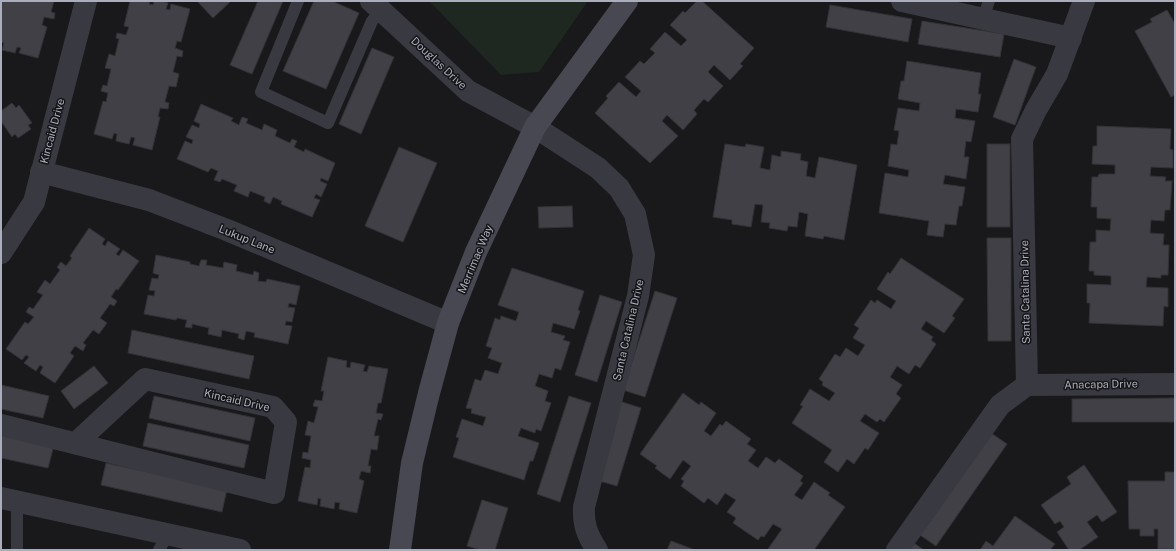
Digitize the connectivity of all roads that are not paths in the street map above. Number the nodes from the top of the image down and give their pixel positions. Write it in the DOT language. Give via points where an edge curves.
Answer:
graph roads {
  1 [pos="86,1"];
  2 [pos="298,1"];
  3 [pos="627,1"];
  4 [pos="902,1"];
  5 [pos="1084,1"];
  6 [pos="377,5"];
  7 [pos="986,10"];
  8 [pos="1071,38"];
  9 [pos="535,127"];
  10 [pos="41,172"];
  11 [pos="1,253"];
  12 [pos="448,323"];
  13 [pos="1175,384"];
  14 [pos="1027,385"];
  15 [pos="1,425"];
  16 [pos="77,442"];
  17 [pos="9,500"];
  18 [pos="163,542"];
  19 [pos="18,550"];
  20 [pos="240,550"];
  21 [pos="400,550"];
  22 [pos="597,550"];
  23 [pos="897,550"];
  1 -- 10 [label="street, Kincaid Drive"];
  2 -- 6 [label="lane" via="261,92 328,123"];
  3 -- 9 [label="street, Merrimac Way"];
  4 -- 7 [label="street"];
  5 -- 8 [label="street, Santa Catalina Drive"];
  6 -- 9 [label="street, Douglas Drive" via="468,91"];
  7 -- 8 [label="street"];
  8 -- 14 [label="street, Santa Catalina Drive" via="1057,74 1022,139"];
  9 -- 12 [label="street, Merrimac Way" via="476,252"];
  9 -- 22 [label="street, Santa Catalina Drive" via="598,168 619,188 635,214 644,255 638,296 584,506 583,522 588,537"];
  10 -- 11 [label="street, Kincaid Drive" via="34,202"];
  10 -- 12 [label="street, Lukup Lane" via="150,200"];
  12 -- 21 [label="street, Merrimac Way" via="412,463"];
  13 -- 14 [label="street, Anacapa Drive"];
  14 -- 23 [label="street" via="1000,405"];
  15 -- 16 [label="street, Kincaid Drive"];
  16 -- 16 [label="street, Kincaid Drive" via="145,379 273,407 286,422 274,493"];
  17 -- 18 [label="street"];
  17 -- 19 [label="lane"];
  18 -- 20 [label="street"];
}
